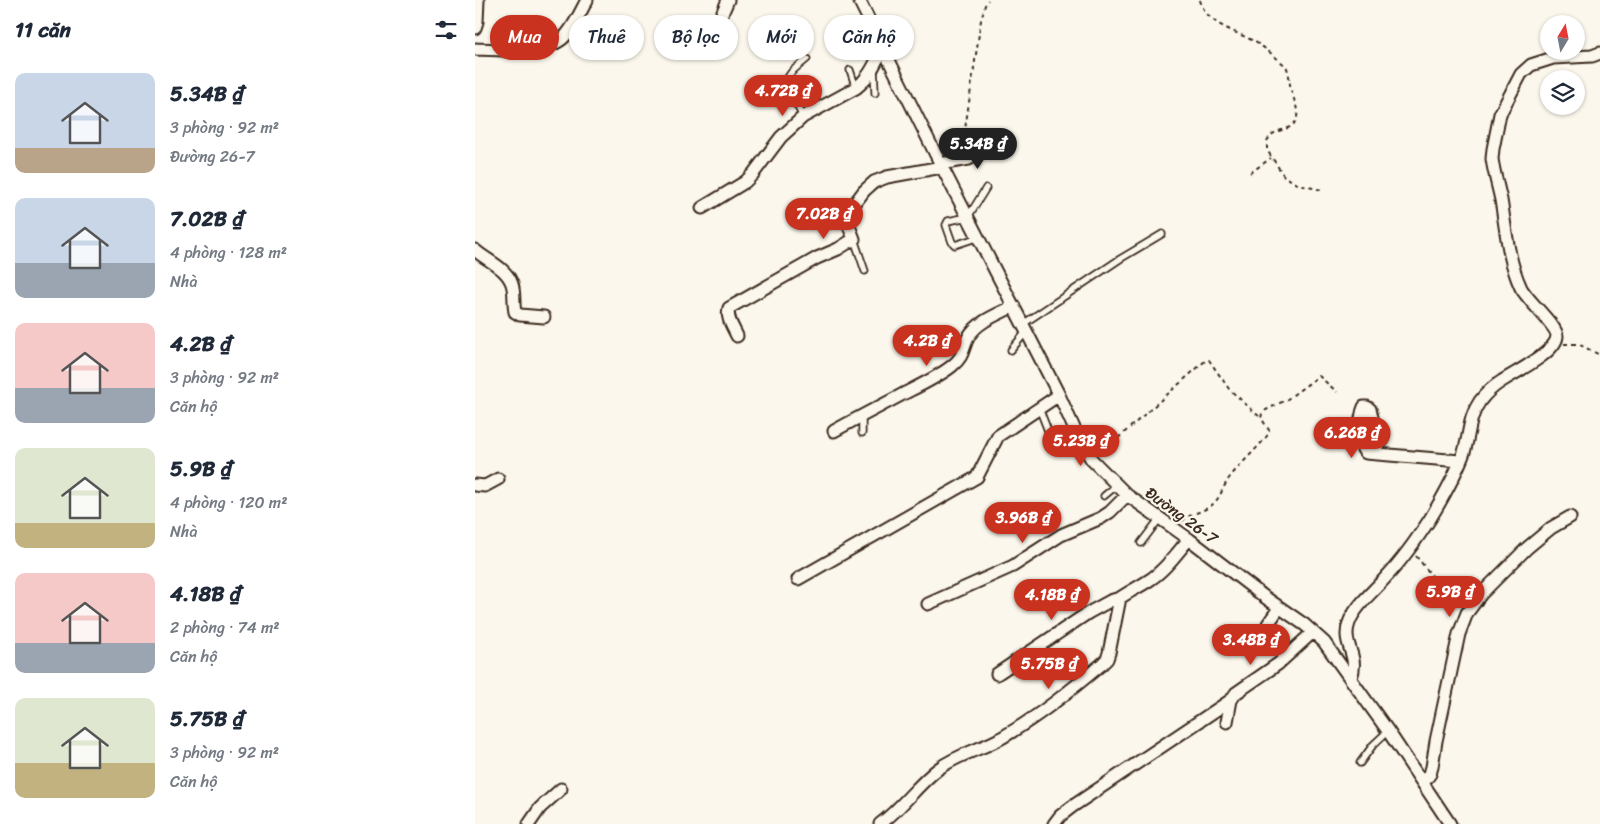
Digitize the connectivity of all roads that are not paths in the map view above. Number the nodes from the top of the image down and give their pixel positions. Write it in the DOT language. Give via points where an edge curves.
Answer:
graph roads {
  1 [pos="478,0"];
  2 [pos="587,0"];
  3 [pos="728,0"];
  4 [pos="859,0"];
  5 [pos="722,15"];
  6 [pos="866,15"];
  7 [pos="475,28"];
  8 [pos="475,48"];
  9 [pos="1600,53"];
  10 [pos="806,60"];
  11 [pos="877,60"];
  12 [pos="889,60"];
  13 [pos="874,66"];
  14 [pos="850,70"];
  15 [pos="857,88"];
  16 [pos="875,93"];
  17 [pos="803,117"];
  18 [pos="1001,138"];
  19 [pos="941,165"];
  20 [pos="986,188"];
  21 [pos="702,208"];
  22 [pos="968,217"];
  23 [pos="1162,234"];
  24 [pos="979,237"];
  25 [pos="854,239"];
  26 [pos="475,250"];
  27 [pos="865,271"];
  28 [pos="1014,306"];
  29 [pos="544,317"];
  30 [pos="1024,328"];
  31 [pos="737,336"];
  32 [pos="1011,350"];
  33 [pos="1059,395"];
  34 [pos="1039,408"];
  35 [pos="862,416"];
  36 [pos="1372,418"];
  37 [pos="833,431"];
  38 [pos="862,433"];
  39 [pos="1052,440"];
  40 [pos="1385,442"];
  41 [pos="1372,454"];
  42 [pos="1460,461"];
  43 [pos="499,479"];
  44 [pos="475,485"];
  45 [pos="1116,486"];
  46 [pos="1127,495"];
  47 [pos="1104,496"];
  48 [pos="1571,517"];
  49 [pos="1160,518"];
  50 [pos="1189,539"];
  51 [pos="1141,543"];
  52 [pos="798,579"];
  53 [pos="1120,598"];
  54 [pos="927,604"];
  55 [pos="1279,608"];
  56 [pos="1267,624"];
  57 [pos="1313,632"];
  58 [pos="997,674"];
  59 [pos="1351,678"];
  60 [pos="1231,700"];
  61 [pos="1227,722"];
  62 [pos="1388,731"];
  63 [pos="1360,763"];
  64 [pos="1423,783"];
  65 [pos="561,789"];
  66 [pos="529,824"];
  67 [pos="880,824"];
  68 [pos="1054,824"];
  69 [pos="1451,824"];
  1 -- 7 [label="street"];
  2 -- 8 [label="street" via="566,34 552,44 528,50"];
  3 -- 5 [label="street"];
  4 -- 6 [label="street, Đường 26-7"];
  9 -- 42 [label="street" via="1553,58 1531,65 1517,80 1502,109 1493,149 1493,167 1505,233 1514,269 1526,296 1557,335 1555,343 1536,360 1503,380 1481,400 1470,420"];
  10 -- 17 [label="lane" via="787,76 786,81"];
  11 -- 13 [label="street"];
  12 -- 19 [label="street, Đường 26-7"];
  13 -- 15 [label="street"];
  13 -- 16 [label="lane"];
  14 -- 15 [label="lane"];
  15 -- 17 [label="street"];
  17 -- 21 [label="street" via="781,137 745,182"];
  18 -- 19 [label="street" via="976,156"];
  19 -- 22 [label="street, Đường 26-7"];
  19 -- 25 [label="street" via="874,182 849,210 847,221"];
  20 -- 22 [label="lane"];
  22 -- 24 [label="street, Đường 26-7"];
  22 -- 24 [label="lane" via="948,220 946,225 952,242 955,245"];
  23 -- 30 [label="lane" via="1120,258"];
  24 -- 28 [label="street, Đường 26-7"];
  25 -- 27 [label="lane"];
  25 -- 31 [label="street" via="729,308 727,314"];
  26 -- 29 [label="street" via="508,275 514,293 515,312"];
  28 -- 30 [label="street, Đường 26-7"];
  28 -- 35 [label="street" via="977,328 953,366"];
  30 -- 32 [label="lane"];
  30 -- 33 [label="street, Đường 26-7"];
  33 -- 34 [label="street"];
  33 -- 45 [label="street, Đường 26-7" via="1092,460"];
  34 -- 39 [label="lane"];
  34 -- 52 [label="street" via="998,436 977,478"];
  35 -- 37 [label="street"];
  35 -- 38 [label="lane"];
  36 -- 41 [label="street" via="1370,409 1364,407 1360,444 1362,450"];
  40 -- 41 [label="lane"];
  41 -- 42 [label="street"];
  42 -- 59 [label="street" via="1430,518 1409,549 1349,622 1347,638 1355,663"];
  43 -- 44 [label="street" via="485,486"];
  45 -- 46 [label="street, Đường 26-7"];
  45 -- 47 [label="lane"];
  46 -- 49 [label="street, Đường 26-7"];
  46 -- 54 [label="street" via="1101,518 1061,535 1013,566"];
  48 -- 64 [label="street" via="1551,528 1527,548 1485,588 1467,612 1457,643 1432,767"];
  49 -- 50 [label="street, Đường 26-7"];
  49 -- 51 [label="lane"];
  50 -- 53 [label="street" via="1162,570"];
  50 -- 55 [label="street, Đường 26-7"];
  53 -- 58 [label="street" via="1088,612"];
  53 -- 67 [label="street" via="1107,659 1023,725 938,768"];
  55 -- 56 [label="street"];
  55 -- 57 [label="street, Đường 26-7"];
  57 -- 59 [label="street, Đường 26-7"];
  57 -- 60 [label="street"];
  59 -- 62 [label="street, Đường 26-7"];
  60 -- 61 [label="street"];
  60 -- 68 [label="street" via="1073,806"];
  62 -- 63 [label="lane"];
  62 -- 64 [label="street, Đường 26-7"];
  64 -- 69 [label="street, Đường 26-7"];
  65 -- 66 [label="street" via="540,808"];
}
